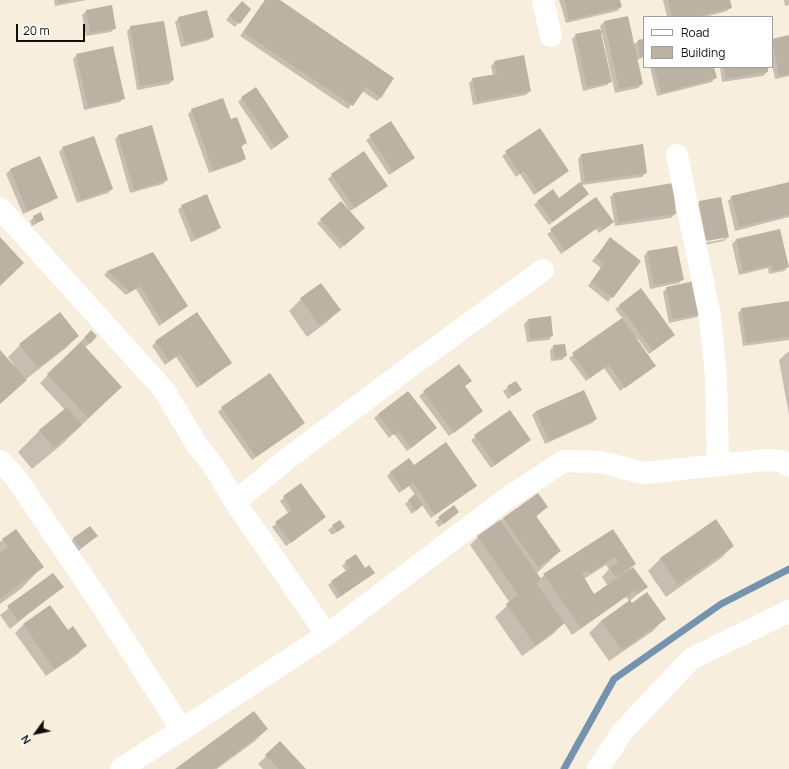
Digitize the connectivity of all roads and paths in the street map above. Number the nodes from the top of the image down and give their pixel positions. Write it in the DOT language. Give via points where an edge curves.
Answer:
graph roads {
  1 [pos="543,0"];
  2 [pos="551,36"];
  3 [pos="677,155"];
  4 [pos="0,208"];
  5 [pos="543,270"];
  6 [pos="0,461"];
  7 [pos="718,464"];
  8 [pos="789,466"];
  9 [pos="235,502"];
  10 [pos="789,611"];
  11 [pos="327,635"];
  12 [pos="182,730"];
  13 [pos="121,769"];
  14 [pos="598,769"];
  1 -- 2 [label="street"];
  3 -- 7 [label="street" via="710,317 716,376"];
  4 -- 9 [label="street" via="164,390"];
  5 -- 9 [label="street" via="419,360"];
  6 -- 12 [label="street" via="16,478"];
  7 -- 8 [label="street" via="766,460 782,461"];
  7 -- 11 [label="street" via="644,473 600,462 564,461 506,500"];
  9 -- 11 [label="street"];
  10 -- 14 [label="street" via="691,659 624,731"];
  11 -- 12 [label="street"];
  12 -- 13 [label="street"];
}
